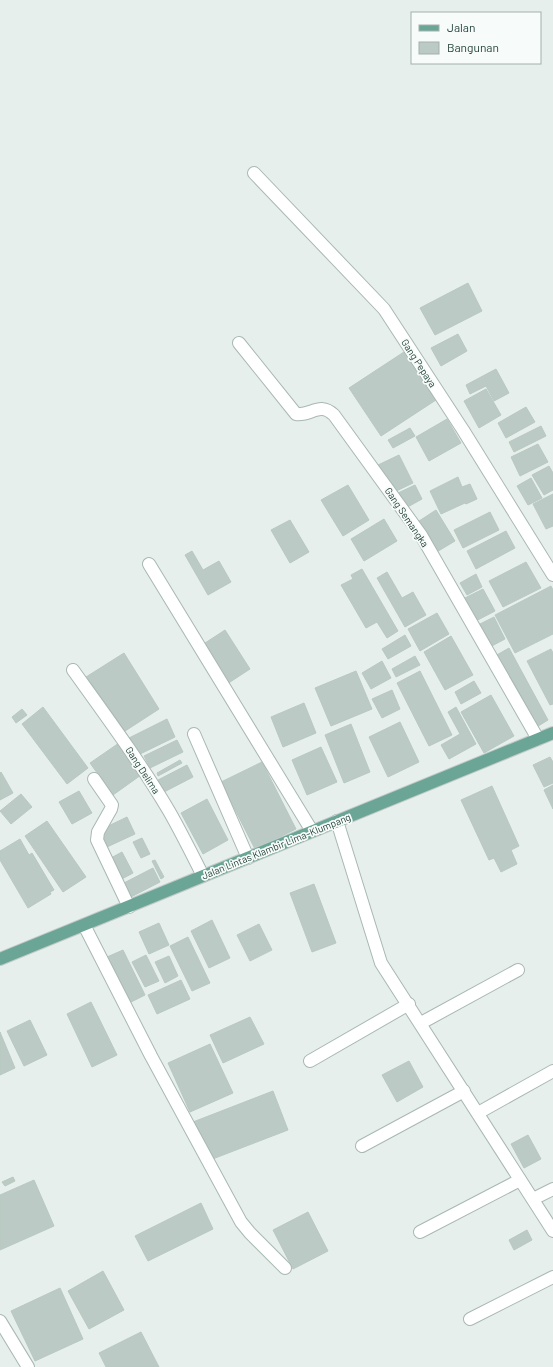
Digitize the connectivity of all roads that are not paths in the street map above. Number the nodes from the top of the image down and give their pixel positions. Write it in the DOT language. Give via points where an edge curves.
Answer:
graph roads {
  1 [pos="254,173"];
  2 [pos="239,343"];
  3 [pos="149,564"];
  4 [pos="553,575"];
  5 [pos="73,670"];
  6 [pos="553,733"];
  7 [pos="194,734"];
  8 [pos="538,739"];
  9 [pos="94,779"];
  10 [pos="337,821"];
  11 [pos="312,831"];
  12 [pos="248,858"];
  13 [pos="203,876"];
  14 [pos="129,907"];
  15 [pos="84,925"];
  16 [pos="0,959"];
  17 [pos="518,970"];
  18 [pos="408,1004"];
  19 [pos="421,1024"];
  20 [pos="310,1061"];
  21 [pos="553,1071"];
  22 [pos="464,1091"];
  23 [pos="478,1113"];
  24 [pos="362,1146"];
  25 [pos="520,1180"];
  26 [pos="553,1189"];
  27 [pos="532,1199"];
  28 [pos="553,1231"];
  29 [pos="420,1232"];
  30 [pos="285,1268"];
  31 [pos="553,1278"];
  32 [pos="470,1320"];
  33 [pos="0,1321"];
  34 [pos="28,1367"];
  1 -- 4 [label="street, Gang Pepaya" via="384,309"];
  2 -- 8 [label="street, Gang Semangka" via="296,414 324,408 334,415 421,535"];
  3 -- 11 [label="street"];
  5 -- 13 [label="street, Gang Delima" via="149,779"];
  6 -- 8 [label="main road, Jalan Lintas Klambir Lima–Klumpang"];
  7 -- 12 [label="street"];
  8 -- 10 [label="main road, Jalan Lintas Klambir Lima–Klumpang"];
  9 -- 14 [label="street" via="112,805 98,832 97,840"];
  10 -- 11 [label="main road, Jalan Lintas Klambir Lima–Klumpang"];
  10 -- 18 [label="street" via="381,963"];
  11 -- 12 [label="main road, Jalan Lintas Klambir Lima–Klumpang"];
  12 -- 13 [label="main road, Jalan Lintas Klambir Lima–Klumpang"];
  13 -- 14 [label="main road, Jalan Lintas Klambir Lima–Klumpang"];
  14 -- 15 [label="main road, Jalan Lintas Klambir Lima–Klumpang"];
  15 -- 16 [label="main road, Jalan Lintas Klambir Lima–Klumpang"];
  15 -- 30 [label="street" via="228,1200 250,1233"];
  17 -- 19 [label="street"];
  18 -- 19 [label="street"];
  18 -- 20 [label="street"];
  19 -- 22 [label="street"];
  21 -- 23 [label="street"];
  22 -- 23 [label="street"];
  22 -- 24 [label="street"];
  23 -- 25 [label="street"];
  25 -- 27 [label="street"];
  25 -- 29 [label="street"];
  26 -- 27 [label="street"];
  27 -- 28 [label="street"];
  31 -- 32 [label="street"];
  33 -- 34 [label="street"];
}
